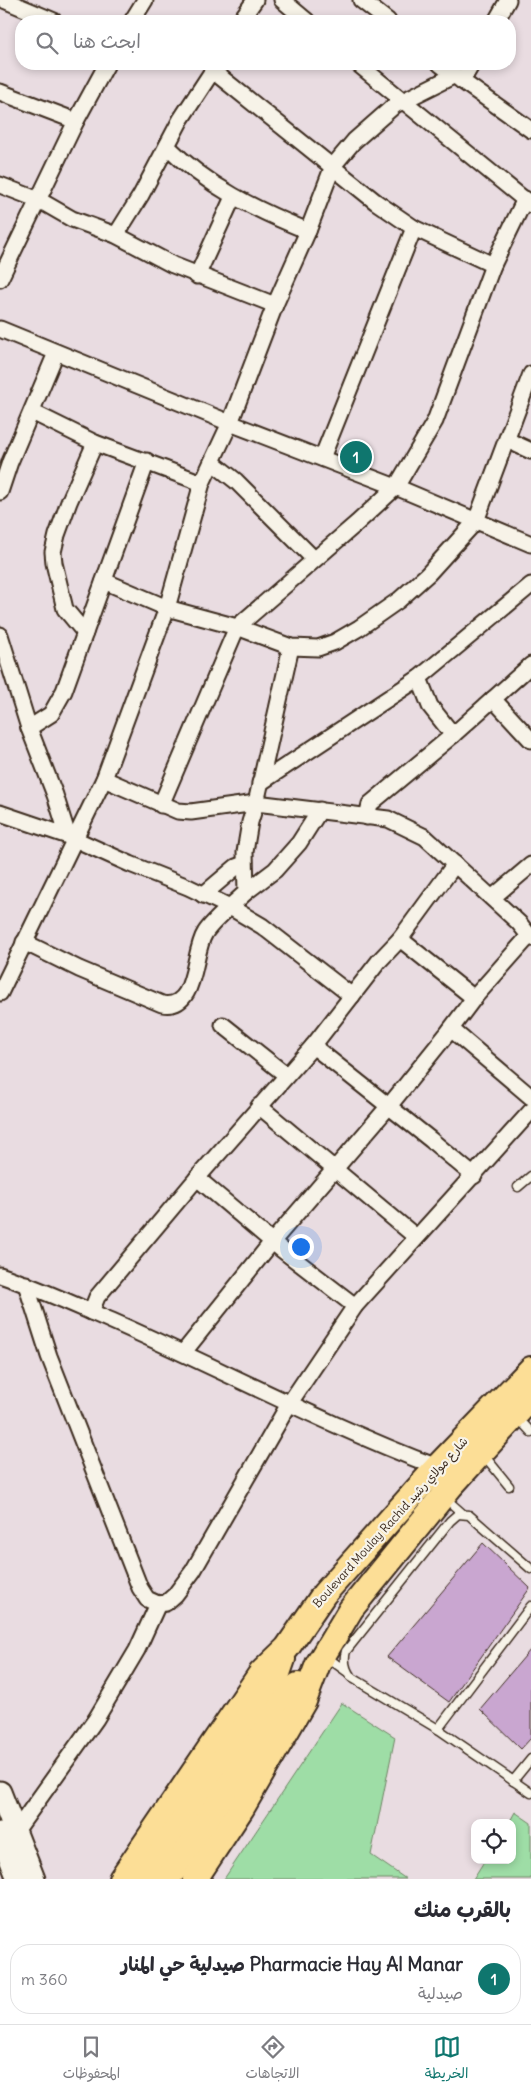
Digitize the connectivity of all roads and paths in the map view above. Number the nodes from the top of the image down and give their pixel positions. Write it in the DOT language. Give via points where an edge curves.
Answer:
graph roads {
  1 [pos="4,0"];
  2 [pos="144,0"];
  3 [pos="255,0"];
  4 [pos="282,0"];
  5 [pos="361,0"];
  6 [pos="508,0"];
  7 [pos="40,15"];
  8 [pos="135,15"];
  9 [pos="244,15"];
  10 [pos="300,15"];
  11 [pos="380,15"];
  12 [pos="499,15"];
  13 [pos="104,70"];
  14 [pos="213,70"];
  15 [pos="219,70"];
  16 [pos="365,70"];
  17 [pos="448,70"];
  18 [pos="466,70"];
  19 [pos="458,78"];
  20 [pos="0,92"];
  21 [pos="402,101"];
  22 [pos="76,121"];
  23 [pos="531,130"];
  24 [pos="166,146"];
  25 [pos="333,166"];
  26 [pos="0,185"];
  27 [pos="232,197"];
  28 [pos="39,200"];
  29 [pos="528,202"];
  30 [pos="414,228"];
  31 [pos="308,231"];
  32 [pos="116,235"];
  33 [pos="493,265"];
  34 [pos="197,276"];
  35 [pos="0,279"];
  36 [pos="275,306"];
  37 [pos="0,329"];
  38 [pos="56,353"];
  39 [pos="531,374"];
  40 [pos="32,412"];
  41 [pos="230,423"];
  42 [pos="507,440"];
  43 [pos="94,443"];
  44 [pos="531,451"];
  45 [pos="322,458"];
  46 [pos="147,462"];
  47 [pos="212,462"];
  48 [pos="202,483"];
  49 [pos="396,487"];
  50 [pos="0,492"];
  51 [pos="476,521"];
  52 [pos="531,544"];
  53 [pos="314,559"];
  54 [pos="104,581"];
  55 [pos="531,586"];
  56 [pos="167,608"];
  57 [pos="236,627"];
  58 [pos="85,634"];
  59 [pos="0,635"];
  60 [pos="291,647"];
  61 [pos="531,665"];
  62 [pos="420,678"];
  63 [pos="493,699"];
  64 [pos="29,728"];
  65 [pos="453,735"];
  66 [pos="531,740"];
  67 [pos="104,779"];
  68 [pos="260,783"];
  69 [pos="256,803"];
  70 [pos="161,805"];
  71 [pos="320,810"];
  72 [pos="0,813"];
  73 [pos="367,817"];
  74 [pos="71,838"];
  75 [pos="244,864"];
  76 [pos="454,864"];
  77 [pos="531,866"];
  78 [pos="246,892"];
  79 [pos="203,894"];
  80 [pos="492,898"];
  81 [pos="230,907"];
  82 [pos="530,937"];
  83 [pos="400,938"];
  84 [pos="24,942"];
  85 [pos="0,993"];
  86 [pos="352,996"];
  87 [pos="474,998"];
  88 [pos="223,1025"];
  89 [pos="451,1029"];
  90 [pos="313,1046"];
  91 [pos="286,1075"];
  92 [pos="531,1097"];
  93 [pos="259,1106"];
  94 [pos="389,1106"];
  95 [pos="531,1111"];
  96 [pos="335,1169"];
  97 [pos="474,1176"];
  98 [pos="531,1176"];
  99 [pos="197,1178"];
  100 [pos="518,1187"];
  101 [pos="416,1236"];
  102 [pos="272,1242"];
  103 [pos="0,1275"];
  104 [pos="26,1284"];
  105 [pos="355,1306"];
  106 [pos="91,1312"];
  107 [pos="183,1353"];
  108 [pos="531,1368"];
  109 [pos="289,1404"];
  110 [pos="513,1405"];
  111 [pos="531,1432"];
  112 [pos="474,1444"];
  113 [pos="437,1467"];
  114 [pos="510,1486"];
  115 [pos="442,1496"];
  116 [pos="462,1513"];
  117 [pos="531,1569"];
  118 [pos="158,1604"];
  119 [pos="531,1606"];
  120 [pos="287,1648"];
  121 [pos="320,1659"];
  122 [pos="346,1671"];
  123 [pos="438,1729"];
  124 [pos="531,1759"];
  125 [pos="513,1781"];
  126 [pos="0,1792"];
  127 [pos="531,1793"];
  128 [pos="8,1832"];
  129 [pos="18,1879"];
  130 [pos="34,1879"];
  131 [pos="121,1879"];
  132 [pos="144,1879"];
  133 [pos="168,1879"];
  134 [pos="196,1879"];
  1 -- 7 [label="street"];
  2 -- 8 [label="street"];
  3 -- 9 [label="street"];
  4 -- 10 [label="street"];
  5 -- 11 [label="street"];
  6 -- 12 [label="street"];
  13 -- 22 [label="street"];
  14 -- 24 [label="street"];
  15 -- 25 [label="street"];
  16 -- 21 [label="street"];
  17 -- 19 [label="street"];
  18 -- 19 [label="street"];
  19 -- 21 [label="street"];
  19 -- 23 [label="street"];
  20 -- 22 [label="street"];
  21 -- 25 [label="street" via="360,136"];
  21 -- 29 [label="street"];
  22 -- 28 [label="street"];
  24 -- 27 [label="street"];
  24 -- 32 [label="street" via="141,196"];
  25 -- 30 [label="street"];
  25 -- 31 [label="street"];
  26 -- 28 [label="street"];
  27 -- 31 [label="street"];
  27 -- 34 [label="street"];
  28 -- 32 [label="street" via="72,219"];
  28 -- 35 [label="street"];
  29 -- 33 [label="street"];
  30 -- 33 [label="street"];
  30 -- 45 [label="street"];
  31 -- 36 [label="street"];
  32 -- 34 [label="street"];
  33 -- 49 [label="street" via="435,421"];
  34 -- 36 [label="street"];
  36 -- 41 [label="street"];
  37 -- 38 [label="street"];
  38 -- 40 [label="street"];
  38 -- 41 [label="street"];
  39 -- 42 [label="street"];
  40 -- 43 [label="street"];
  40 -- 50 [label="street"];
  41 -- 45 [label="street"];
  41 -- 47 [label="street"];
  42 -- 44 [label="street"];
  42 -- 51 [label="street"];
  43 -- 46 [label="street"];
  43 -- 58 [label="street" via="72,493 53,552 65,609"];
  45 -- 49 [label="street"];
  46 -- 48 [label="street"];
  46 -- 54 [label="street"];
  47 -- 48 [label="street"];
  47 -- 53 [label="street" via="236,481"];
  48 -- 56 [label="street"];
  49 -- 51 [label="street"];
  49 -- 53 [label="street"];
  51 -- 52 [label="street"];
  51 -- 60 [label="street" via="428,574 360,628 318,648"];
  53 -- 57 [label="street"];
  54 -- 56 [label="street"];
  54 -- 58 [label="street"];
  55 -- 62 [label="street"];
  56 -- 57 [label="street"];
  56 -- 67 [label="street"];
  57 -- 60 [label="street"];
  57 -- 70 [label="street"];
  58 -- 64 [label="street" via="64,690 51,714"];
  59 -- 64 [label="street"];
  60 -- 68 [label="street"];
  61 -- 63 [label="street"];
  62 -- 65 [label="street" via="430,706"];
  62 -- 68 [label="street"];
  63 -- 65 [label="street"];
  63 -- 66 [label="street"];
  64 -- 74 [label="street"];
  65 -- 73 [label="street" via="370,804"];
  67 -- 70 [label="street"];
  67 -- 74 [label="street"];
  68 -- 69 [label="street"];
  69 -- 70 [label="street" via="191,812"];
  69 -- 71 [label="street"];
  69 -- 75 [label="street"];
  71 -- 73 [label="street"];
  71 -- 78 [label="street" via="299,843 275,870"];
  72 -- 74 [label="street"];
  73 -- 76 [label="street" via="405,826 425,837"];
  74 -- 79 [label="street"];
  74 -- 84 [label="street"];
  75 -- 78 [label="street"];
  75 -- 79 [label="street"];
  76 -- 80 [label="street"];
  76 -- 83 [label="street"];
  77 -- 80 [label="street"];
  78 -- 81 [label="street"];
  79 -- 81 [label="street"];
  80 -- 82 [label="street"];
  81 -- 84 [label="street" via="205,933 187,992 174,1004 162,1004 132,993"];
  81 -- 86 [label="street" via="262,926"];
  82 -- 87 [label="street"];
  83 -- 86 [label="street"];
  83 -- 87 [label="street"];
  84 -- 85 [label="street"];
  86 -- 90 [label="street"];
  87 -- 89 [label="street"];
  88 -- 91 [label="street"];
  89 -- 92 [label="street"];
  89 -- 94 [label="street"];
  90 -- 91 [label="street"];
  90 -- 94 [label="street"];
  91 -- 93 [label="street"];
  93 -- 96 [label="street"];
  93 -- 99 [label="street"];
  94 -- 96 [label="street"];
  94 -- 97 [label="street"];
  95 -- 97 [label="street"];
  96 -- 101 [label="street"];
  96 -- 102 [label="street"];
  97 -- 101 [label="street"];
  98 -- 100 [label="lane"];
  99 -- 102 [label="street"];
  99 -- 106 [label="street" via="97,1297"];
  101 -- 105 [label="street"];
  102 -- 105 [label="street"];
  102 -- 107 [label="street"];
  103 -- 104 [label="street"];
  104 -- 106 [label="street"];
  104 -- 118 [label="street" via="49,1356 130,1564 143,1595"];
  105 -- 109 [label="street"];
  106 -- 107 [label="street"];
  107 -- 109 [label="street"];
  108 -- 110 [label="main road, Boulevard Moulay Rachid شارع مولاي رشيد"];
  109 -- 113 [label="street"];
  109 -- 118 [label="street" via="193,1571 171,1599"];
  110 -- 111 [label="lane"];
  110 -- 112 [label="main road, Boulevard Moulay Rachid شارع مولاي رشيد"];
  112 -- 113 [label="main road, Boulevard Moulay Rachid شارع مولاي رشيد"];
  112 -- 114 [label="lane"];
  112 -- 115 [label="main road, Boulevard Moulay Rachid شارع مولاي رشيد"];
  113 -- 120 [label="main road, Boulevard Moulay Rachid شارع مولاي رشيد" via="324,1594"];
  115 -- 116 [label="lane"];
  115 -- 121 [label="main road, Boulevard Moulay Rachid شارع مولاي رشيد" via="351,1609"];
  116 -- 117 [label="lane" via="487,1529"];
  116 -- 122 [label="lane" via="455,1515 346,1651"];
  118 -- 128 [label="street" via="137,1650 96,1718"];
  119 -- 123 [label="lane"];
  120 -- 131 [label="main road, Boulevard Moulay Rachid شارع مولاي رشيد" via="261,1673"];
  120 -- 132 [label="main road" via="275,1682"];
  121 -- 122 [label="lane"];
  121 -- 133 [label="main road" via="291,1692"];
  121 -- 134 [label="main road, Boulevard Moulay Rachid شارع مولاي رشيد" via="299,1709 242,1808"];
  122 -- 123 [label="lane"];
  123 -- 125 [label="lane"];
  124 -- 125 [label="lane"];
  125 -- 127 [label="lane"];
  126 -- 128 [label="main road"];
  128 -- 129 [label="main road"];
  128 -- 130 [label="main road"];
}
